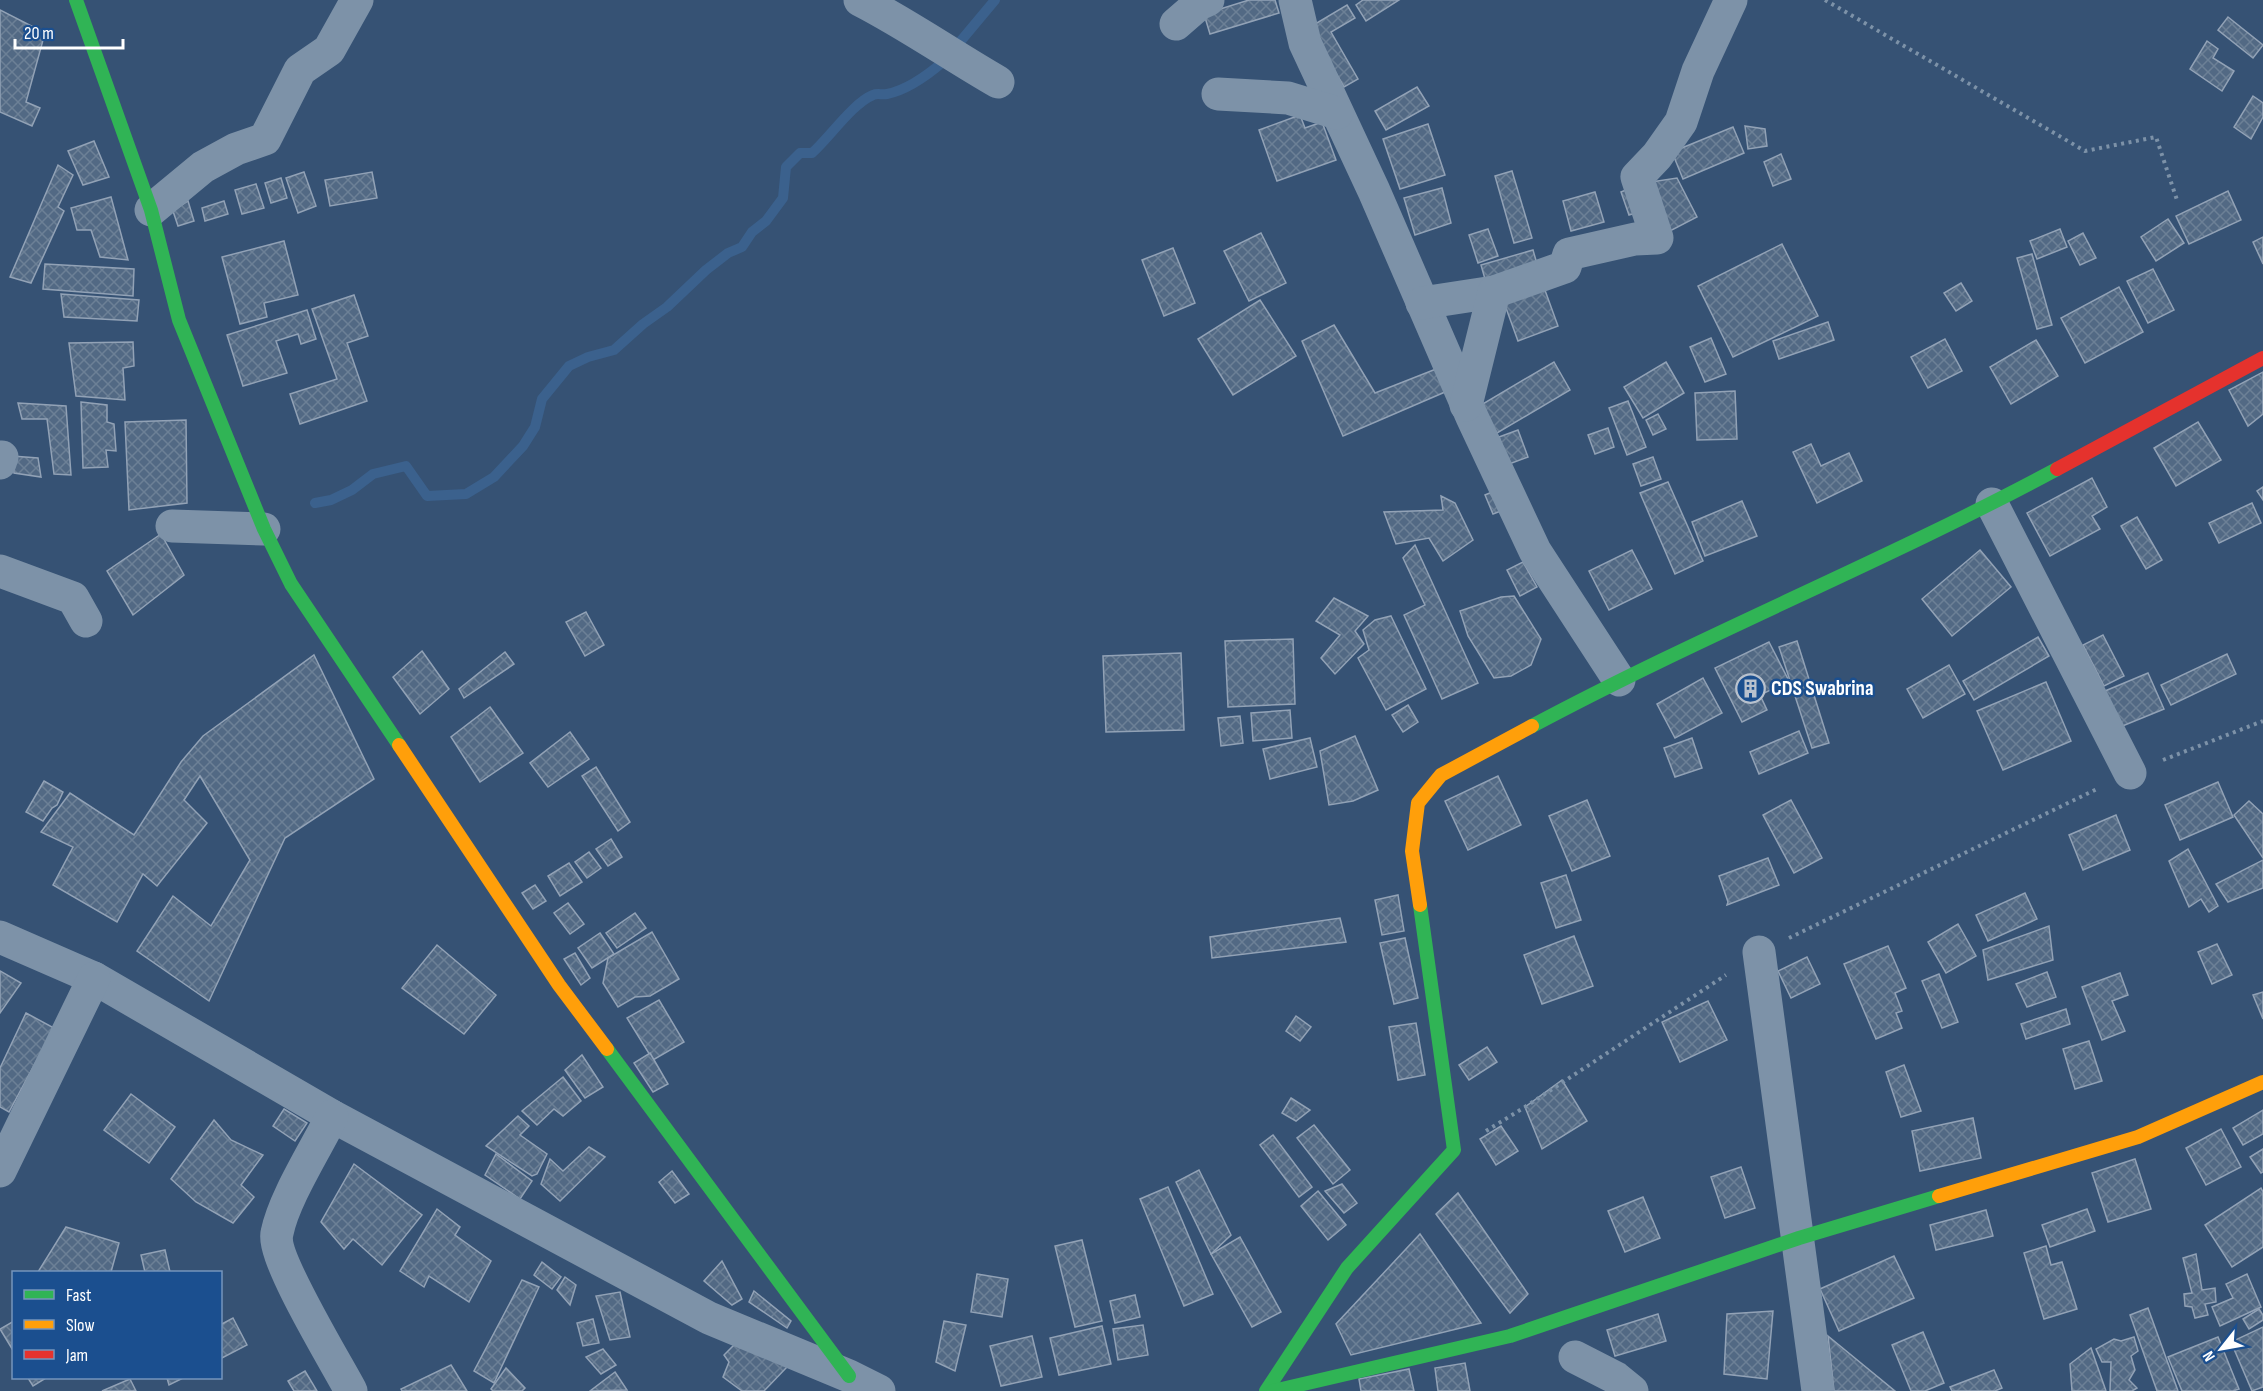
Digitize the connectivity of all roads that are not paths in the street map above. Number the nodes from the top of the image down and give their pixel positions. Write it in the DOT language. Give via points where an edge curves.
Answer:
graph roads {
  1 [pos="76,0"];
  2 [pos="357,0"];
  3 [pos="860,0"];
  4 [pos="1208,0"];
  5 [pos="1731,0"];
  6 [pos="1302,6"];
  7 [pos="1176,24"];
  8 [pos="998,82"];
  9 [pos="1218,94"];
  10 [pos="1337,113"];
  11 [pos="151,210"];
  12 [pos="1494,292"];
  13 [pos="1422,303"];
  14 [pos="2263,358"];
  15 [pos="1466,405"];
  16 [pos="1992,504"];
  17 [pos="172,526"];
  18 [pos="264,529"];
  19 [pos="0,571"];
  20 [pos="86,621"];
  21 [pos="1619,680"];
  22 [pos="2130,773"];
  23 [pos="0,937"];
  24 [pos="1760,952"];
  25 [pos="94,978"];
  26 [pos="2263,1082"];
  27 [pos="333,1116"];
  28 [pos="0,1171"];
  29 [pos="1799,1238"];
  30 [pos="1575,1358"];
  31 [pos="849,1376"];
  32 [pos="351,1391"];
  33 [pos="879,1391"];
  34 [pos="1266,1391"];
  35 [pos="1273,1391"];
  36 [pos="1632,1391"];
  37 [pos="1818,1391"];
  1 -- 11 [label="street"];
  2 -- 11 [label="street" via="329,51 300,70 265,139 203,167"];
  3 -- 8 [label="street"];
  4 -- 7 [label="street"];
  5 -- 12 [label="street" via="1698,71 1681,122 1638,177 1657,238 1569,254 1565,267"];
  6 -- 10 [label="street" via="1305,43"];
  9 -- 10 [label="street" via="1288,98"];
  10 -- 13 [label="street"];
  11 -- 18 [label="street" via="179,320"];
  12 -- 13 [label="street"];
  12 -- 15 [label="street"];
  13 -- 15 [label="street"];
  14 -- 16 [label="street"];
  15 -- 21 [label="street" via="1535,551"];
  16 -- 21 [label="street"];
  16 -- 22 [label="street"];
  17 -- 18 [label="street"];
  18 -- 31 [label="street" via="291,584 559,985"];
  19 -- 20 [label="street" via="73,598"];
  21 -- 34 [label="street" via="1441,775 1418,803 1412,850 1454,1150 1347,1268"];
  23 -- 25 [label="street"];
  24 -- 29 [label="street"];
  25 -- 27 [label="street"];
  25 -- 28 [label="street"];
  26 -- 29 [label="street" via="2138,1137"];
  27 -- 31 [label="street" via="709,1318"];
  27 -- 32 [label="street" via="276,1235 293,1282"];
  29 -- 35 [label="street" via="1510,1336"];
  29 -- 37 [label="street"];
  30 -- 36 [label="street" via="1616,1377"];
  31 -- 33 [label="street"];
}
